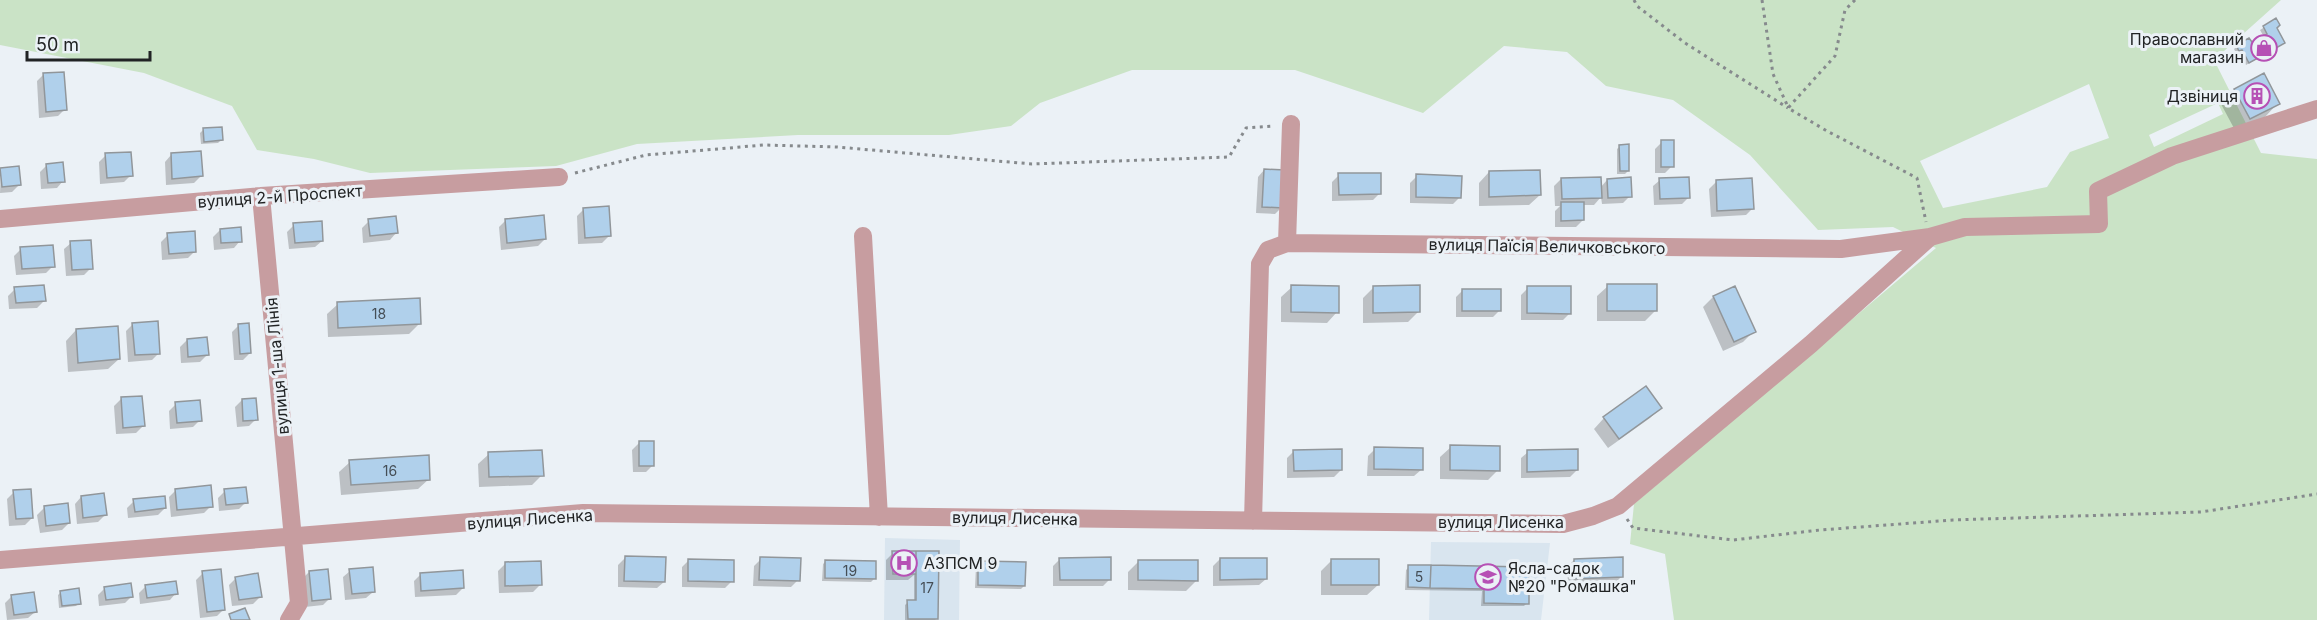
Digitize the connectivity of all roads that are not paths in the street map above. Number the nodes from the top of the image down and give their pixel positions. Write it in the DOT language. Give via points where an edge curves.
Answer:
graph roads {
  1 [pos="2317,109"];
  2 [pos="1291,124"];
  3 [pos="559,177"];
  4 [pos="261,196"];
  5 [pos="0,219"];
  6 [pos="863,236"];
  7 [pos="1930,237"];
  8 [pos="1287,243"];
  9 [pos="879,517"];
  10 [pos="1253,521"];
  11 [pos="292,537"];
  12 [pos="0,560"];
  13 [pos="289,620"];
  1 -- 7 [label="street, вулиця Паїсія Величковського" via="2172,156 2098,191 2098,224 1965,227"];
  2 -- 8 [label="street"];
  3 -- 4 [label="street, вулиця 2-й Проспект"];
  4 -- 5 [label="street, вулиця 2-й Проспект"];
  4 -- 11 [label="street, вулиця 1-ша Лінія"];
  6 -- 9 [label="street"];
  7 -- 8 [label="street, вулиця Паїсія Величковського" via="1840,249"];
  7 -- 10 [label="street, вулиця Лисенка" via="1811,344 1618,506 1563,524"];
  8 -- 10 [label="street" via="1269,249 1260,264"];
  9 -- 10 [label="street, вулиця Лисенка"];
  9 -- 11 [label="street, вулиця Лисенка" via="583,513"];
  11 -- 12 [label="street, вулиця Лисенка"];
  11 -- 13 [label="street, вулиця 1-ша Лінія" via="299,603"];
}
